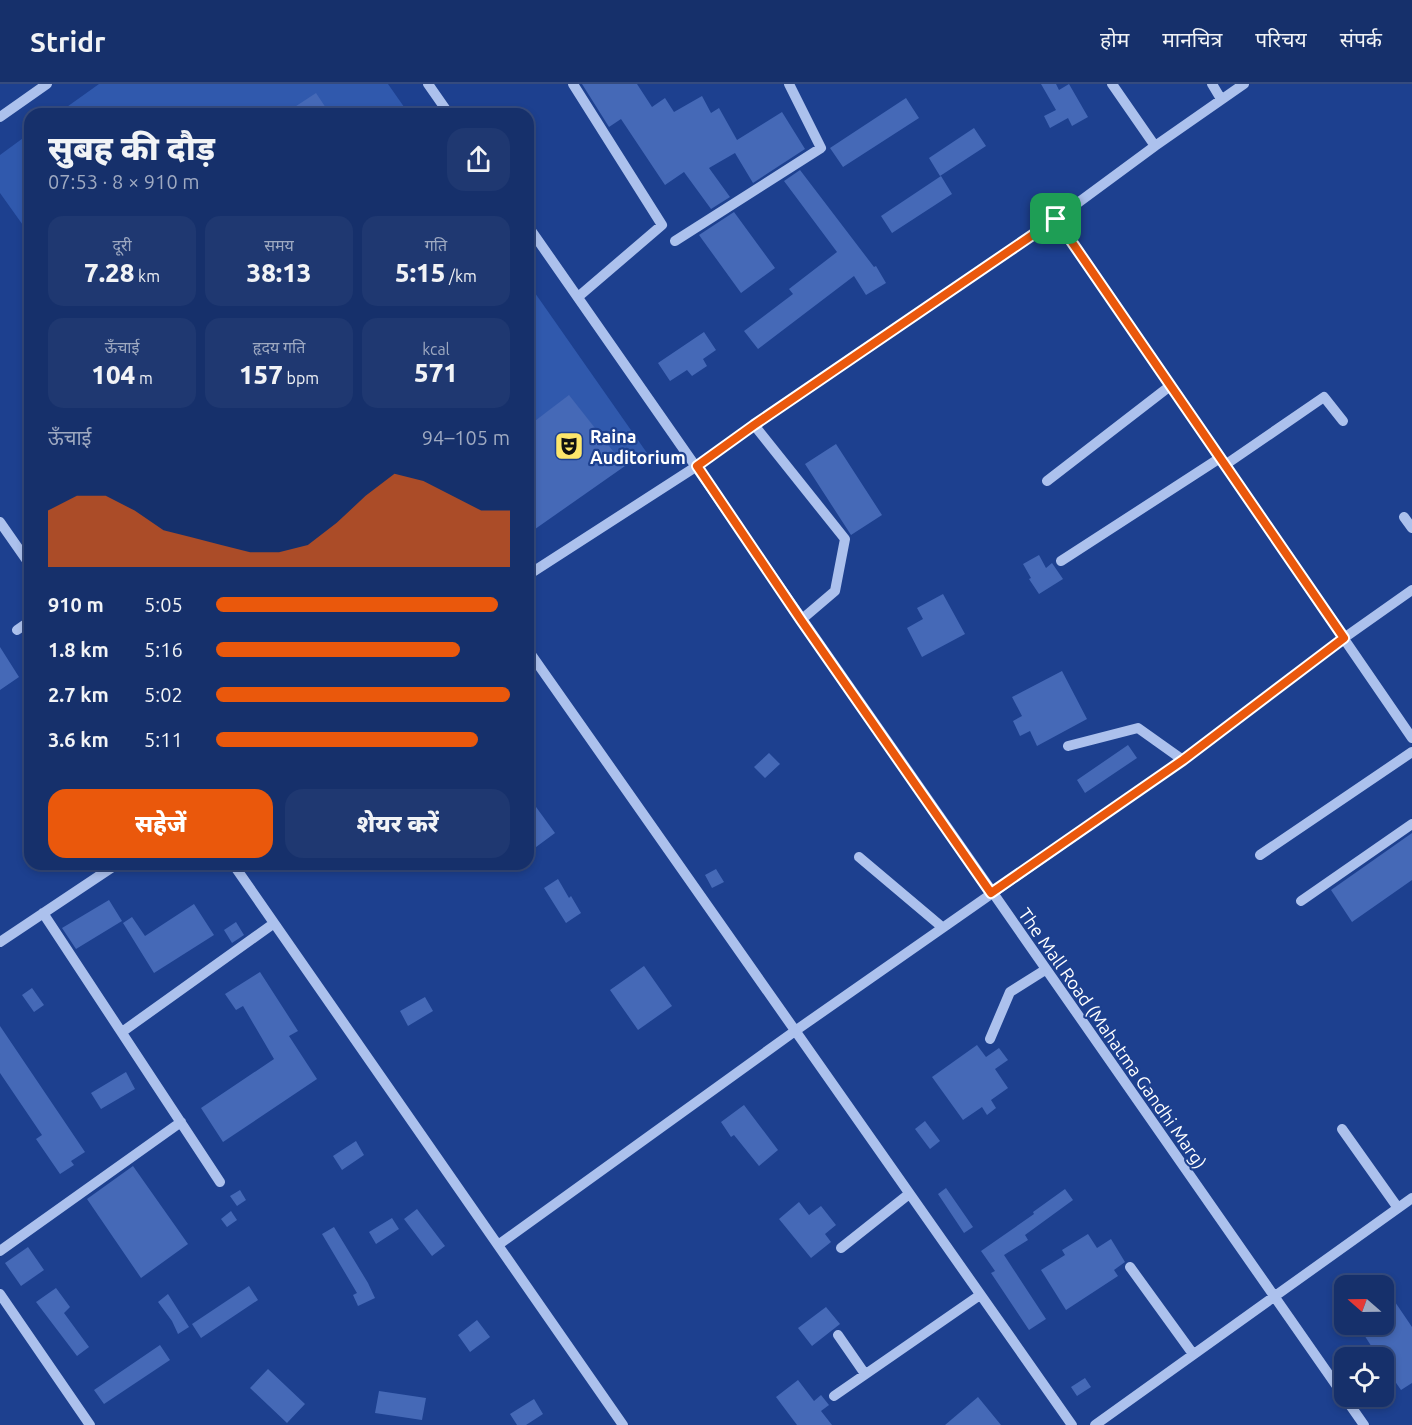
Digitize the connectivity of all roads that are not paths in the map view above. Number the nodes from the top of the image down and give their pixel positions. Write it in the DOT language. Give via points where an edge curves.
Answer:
graph roads {
  1 [pos="47,84"];
  2 [pos="428,84"];
  3 [pos="573,84"];
  4 [pos="789,84"];
  5 [pos="1112,84"];
  6 [pos="1212,84"];
  7 [pos="1244,84"];
  8 [pos="1221,99"];
  9 [pos="445,108"];
  10 [pos="0,117"];
  11 [pos="1155,146"];
  12 [pos="1056,219"];
  13 [pos="534,235"];
  14 [pos="675,241"];
  15 [pos="578,297"];
  16 [pos="1170,386"];
  17 [pos="1343,421"];
  18 [pos="754,425"];
  19 [pos="1222,461"];
  20 [pos="697,466"];
  21 [pos="1047,481"];
  22 [pos="1404,517"];
  23 [pos="0,522"];
  24 [pos="1412,528"];
  25 [pos="24,556"];
  26 [pos="1060,561"];
  27 [pos="534,571"];
  28 [pos="1412,590"];
  29 [pos="801,620"];
  30 [pos="24,626"];
  31 [pos="18,630"];
  32 [pos="1344,638"];
  33 [pos="534,659"];
  34 [pos="1412,738"];
  35 [pos="1068,746"];
  36 [pos="1412,752"];
  37 [pos="1183,760"];
  38 [pos="1412,824"];
  39 [pos="1260,855"];
  40 [pos="859,856"];
  41 [pos="108,870"];
  42 [pos="237,870"];
  43 [pos="991,893"];
  44 [pos="1301,901"];
  45 [pos="43,913"];
  46 [pos="273,924"];
  47 [pos="942,927"];
  48 [pos="0,942"];
  49 [pos="1045,969"];
  50 [pos="795,1031"];
  51 [pos="122,1032"];
  52 [pos="990,1039"];
  53 [pos="181,1122"];
  54 [pos="1342,1129"];
  55 [pos="220,1182"];
  56 [pos="909,1194"];
  57 [pos="1412,1198"];
  58 [pos="1398,1208"];
  59 [pos="498,1245"];
  60 [pos="841,1248"];
  61 [pos="0,1251"];
  62 [pos="1130,1267"];
  63 [pos="0,1294"];
  64 [pos="980,1295"];
  65 [pos="1274,1297"];
  66 [pos="838,1335"];
  67 [pos="1193,1354"];
  68 [pos="865,1374"];
  69 [pos="834,1396"];
  70 [pos="90,1425"];
  71 [pos="623,1425"];
  72 [pos="1072,1425"];
  73 [pos="1095,1425"];
  74 [pos="1364,1425"];
  1 -- 10 [label="street"];
  2 -- 9 [label="street"];
  3 -- 15 [label="street" via="662,225"];
  4 -- 14 [label="street" via="821,148"];
  5 -- 11 [label="street"];
  6 -- 8 [label="street"];
  7 -- 8 [label="street"];
  8 -- 11 [label="street"];
  11 -- 12 [label="street"];
  12 -- 16 [label="street"];
  12 -- 18 [label="street"];
  13 -- 15 [label="street, The Mall Road (Mahatma Gandhi Marg)"];
  15 -- 20 [label="street, The Mall Road (Mahatma Gandhi Marg)"];
  16 -- 19 [label="street"];
  16 -- 21 [label="street"];
  17 -- 19 [label="street" via="1324,397"];
  18 -- 20 [label="street"];
  18 -- 29 [label="street" via="845,539 835,591"];
  19 -- 26 [label="street"];
  19 -- 32 [label="street"];
  20 -- 27 [label="street"];
  20 -- 29 [label="street, The Mall Road (Mahatma Gandhi Marg)"];
  22 -- 24 [label="street"];
  23 -- 25 [label="street"];
  28 -- 32 [label="street"];
  29 -- 43 [label="street, The Mall Road (Mahatma Gandhi Marg)"];
  30 -- 31 [label="street"];
  32 -- 34 [label="street"];
  32 -- 37 [label="street"];
  33 -- 50 [label="street"];
  35 -- 37 [label="street" via="1138,728"];
  36 -- 39 [label="street"];
  37 -- 43 [label="street"];
  38 -- 44 [label="street"];
  40 -- 47 [label="street"];
  41 -- 45 [label="street"];
  42 -- 46 [label="street"];
  43 -- 47 [label="street"];
  43 -- 49 [label="street, The Mall Road (Mahatma Gandhi Marg)"];
  45 -- 48 [label="street"];
  45 -- 51 [label="street"];
  46 -- 51 [label="street"];
  46 -- 59 [label="street"];
  47 -- 50 [label="street"];
  49 -- 52 [label="street" via="1010,992"];
  49 -- 65 [label="street, The Mall Road (Mahatma Gandhi Marg)"];
  50 -- 56 [label="street"];
  50 -- 59 [label="street"];
  51 -- 53 [label="street"];
  53 -- 55 [label="street"];
  53 -- 61 [label="street"];
  54 -- 58 [label="street"];
  56 -- 60 [label="street"];
  56 -- 64 [label="street"];
  57 -- 58 [label="street"];
  58 -- 65 [label="street"];
  59 -- 71 [label="street"];
  62 -- 67 [label="street"];
  63 -- 70 [label="street"];
  64 -- 68 [label="street"];
  64 -- 72 [label="street"];
  65 -- 67 [label="street"];
  65 -- 74 [label="street, The Mall Road (Mahatma Gandhi Marg)"];
  66 -- 68 [label="street"];
  67 -- 73 [label="street"];
  68 -- 69 [label="street"];
}
